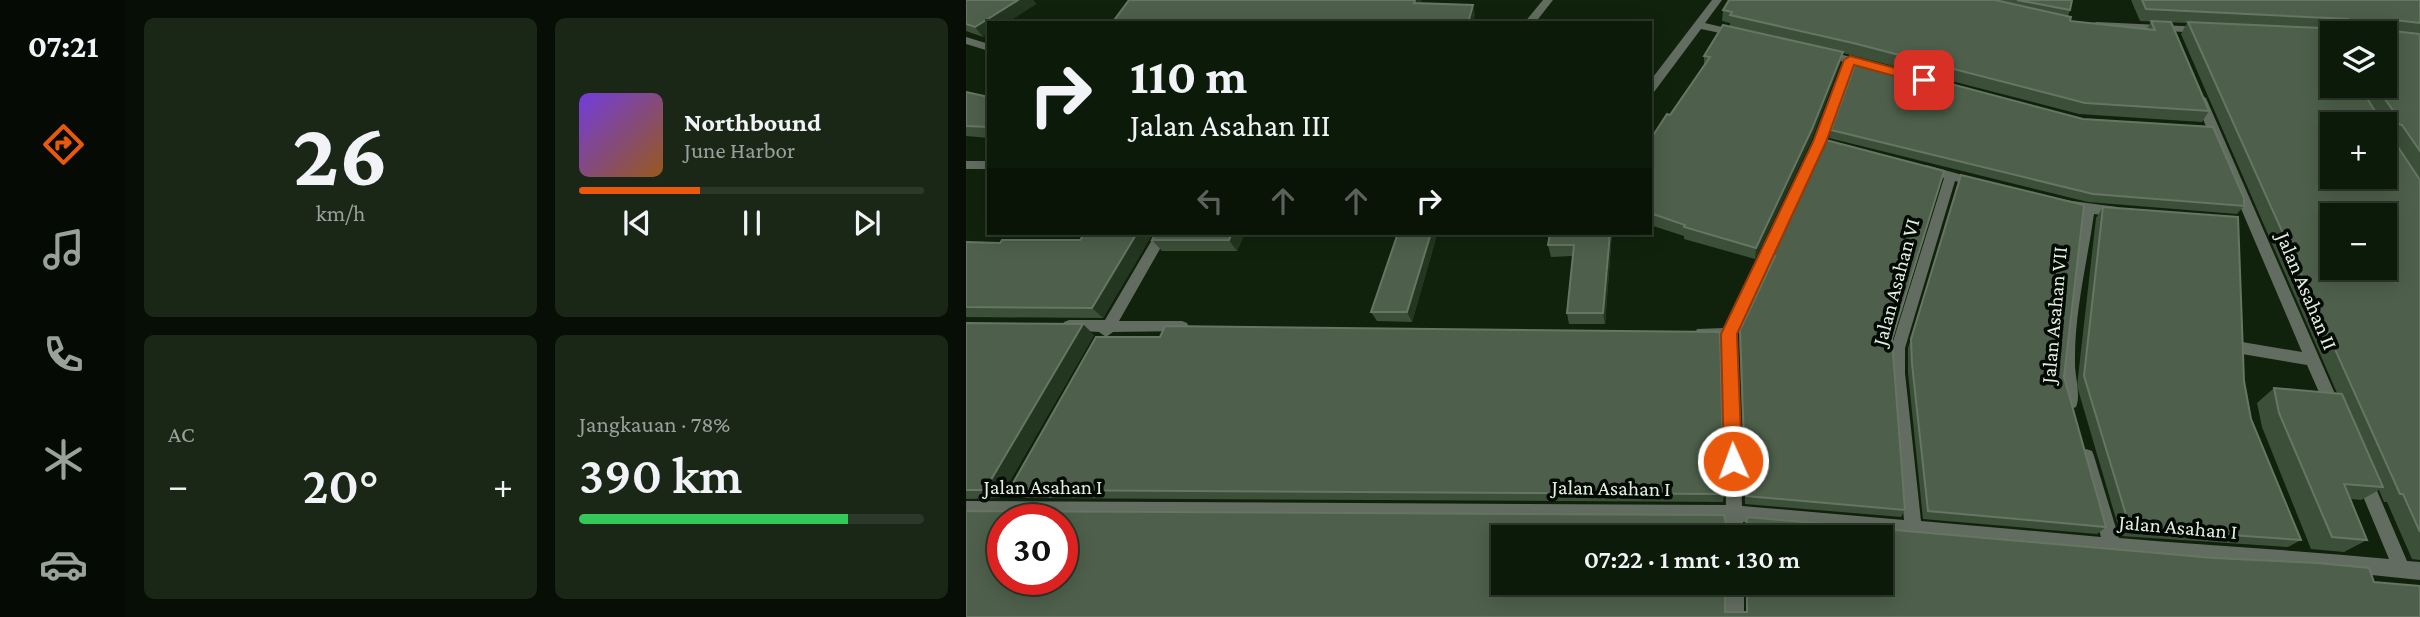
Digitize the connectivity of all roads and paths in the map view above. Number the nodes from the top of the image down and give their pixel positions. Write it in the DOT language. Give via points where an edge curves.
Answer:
graph roads {
  1 [pos="1548,0"];
  2 [pos="1717,0"];
  3 [pos="1531,21"];
  4 [pos="2081,24"];
  5 [pos="1699,25"];
  6 [pos="2171,29"];
  7 [pos="2211,30"];
  8 [pos="2291,33"];
  9 [pos="2318,34"];
  10 [pos="2320,37"];
  11 [pos="1756,38"];
  12 [pos="966,40"];
  13 [pos="2179,46"];
  14 [pos="987,47"];
  15 [pos="1810,50"];
  16 [pos="1850,60"];
  17 [pos="1889,70"];
  18 [pos="2193,81"];
  19 [pos="1652,86"];
  20 [pos="966,165"];
  21 [pos="987,165"];
  22 [pos="1911,165"];
  23 [pos="1951,176"];
  24 [pos="1989,186"];
  25 [pos="2051,202"];
  26 [pos="2088,210"];
  27 [pos="2129,213"];
  28 [pos="2238,222"];
  29 [pos="2255,223"];
  30 [pos="1161,235"];
  31 [pos="1057,326"];
  32 [pos="1109,326"];
  33 [pos="1192,327"];
  34 [pos="1688,333"];
  35 [pos="1729,334"];
  36 [pos="1096,349"];
  37 [pos="2313,360"];
  38 [pos="2243,370"];
  39 [pos="2075,420"];
  40 [pos="2339,421"];
  41 [pos="2082,445"];
  42 [pos="2355,458"];
  43 [pos="966,509"];
  44 [pos="1735,513"];
  45 [pos="1735,525"];
  46 [pos="1913,528"];
  47 [pos="2112,545"];
  48 [pos="2402,570"];
  49 [pos="2420,571"];
  50 [pos="1735,595"];
  51 [pos="1735,617"];
  1 -- 3 [label="street"];
  2 -- 5 [label="street"];
  4 -- 6 [label="street"];
  5 -- 11 [label="street"];
  5 -- 19 [label="street"];
  6 -- 7 [label="street"];
  6 -- 13 [label="street"];
  8 -- 9 [label="street"];
  9 -- 10 [label="street"];
  12 -- 14 [label="street"];
  15 -- 16 [label="street"];
  16 -- 17 [label="street"];
  16 -- 35 [label="street" via="1826,143"];
  18 -- 29 [label="street, Jalan Asahan II" via="2207,128"];
  20 -- 21 [label="street"];
  22 -- 23 [label="street"];
  23 -- 24 [label="street"];
  23 -- 46 [label="street, Jalan Asahan VI" via="1898,348"];
  25 -- 26 [label="street"];
  26 -- 27 [label="street"];
  26 -- 39 [label="street, Jalan Asahan VII" via="2067,386"];
  28 -- 29 [label="street"];
  29 -- 37 [label="street, Jalan Asahan II"];
  30 -- 32 [label="street"];
  31 -- 32 [label="street"];
  32 -- 33 [label="street"];
  32 -- 36 [label="street"];
  34 -- 35 [label="street"];
  35 -- 44 [label="street"];
  37 -- 38 [label="street" via="2242,342"];
  37 -- 40 [label="street, Jalan Asahan II"];
  41 -- 47 [label="street"];
  42 -- 48 [label="street"];
  43 -- 44 [label="street, Jalan Asahan I" via="1009,504"];
  44 -- 45 [label="street"];
  44 -- 46 [label="street, Jalan Asahan I"];
  46 -- 47 [label="street, Jalan Asahan I"];
  47 -- 48 [label="street, Jalan Asahan I" via="2202,554 2302,553"];
  48 -- 49 [label="street, Jalan Asahan I"];
  50 -- 51 [label="street"];
}
